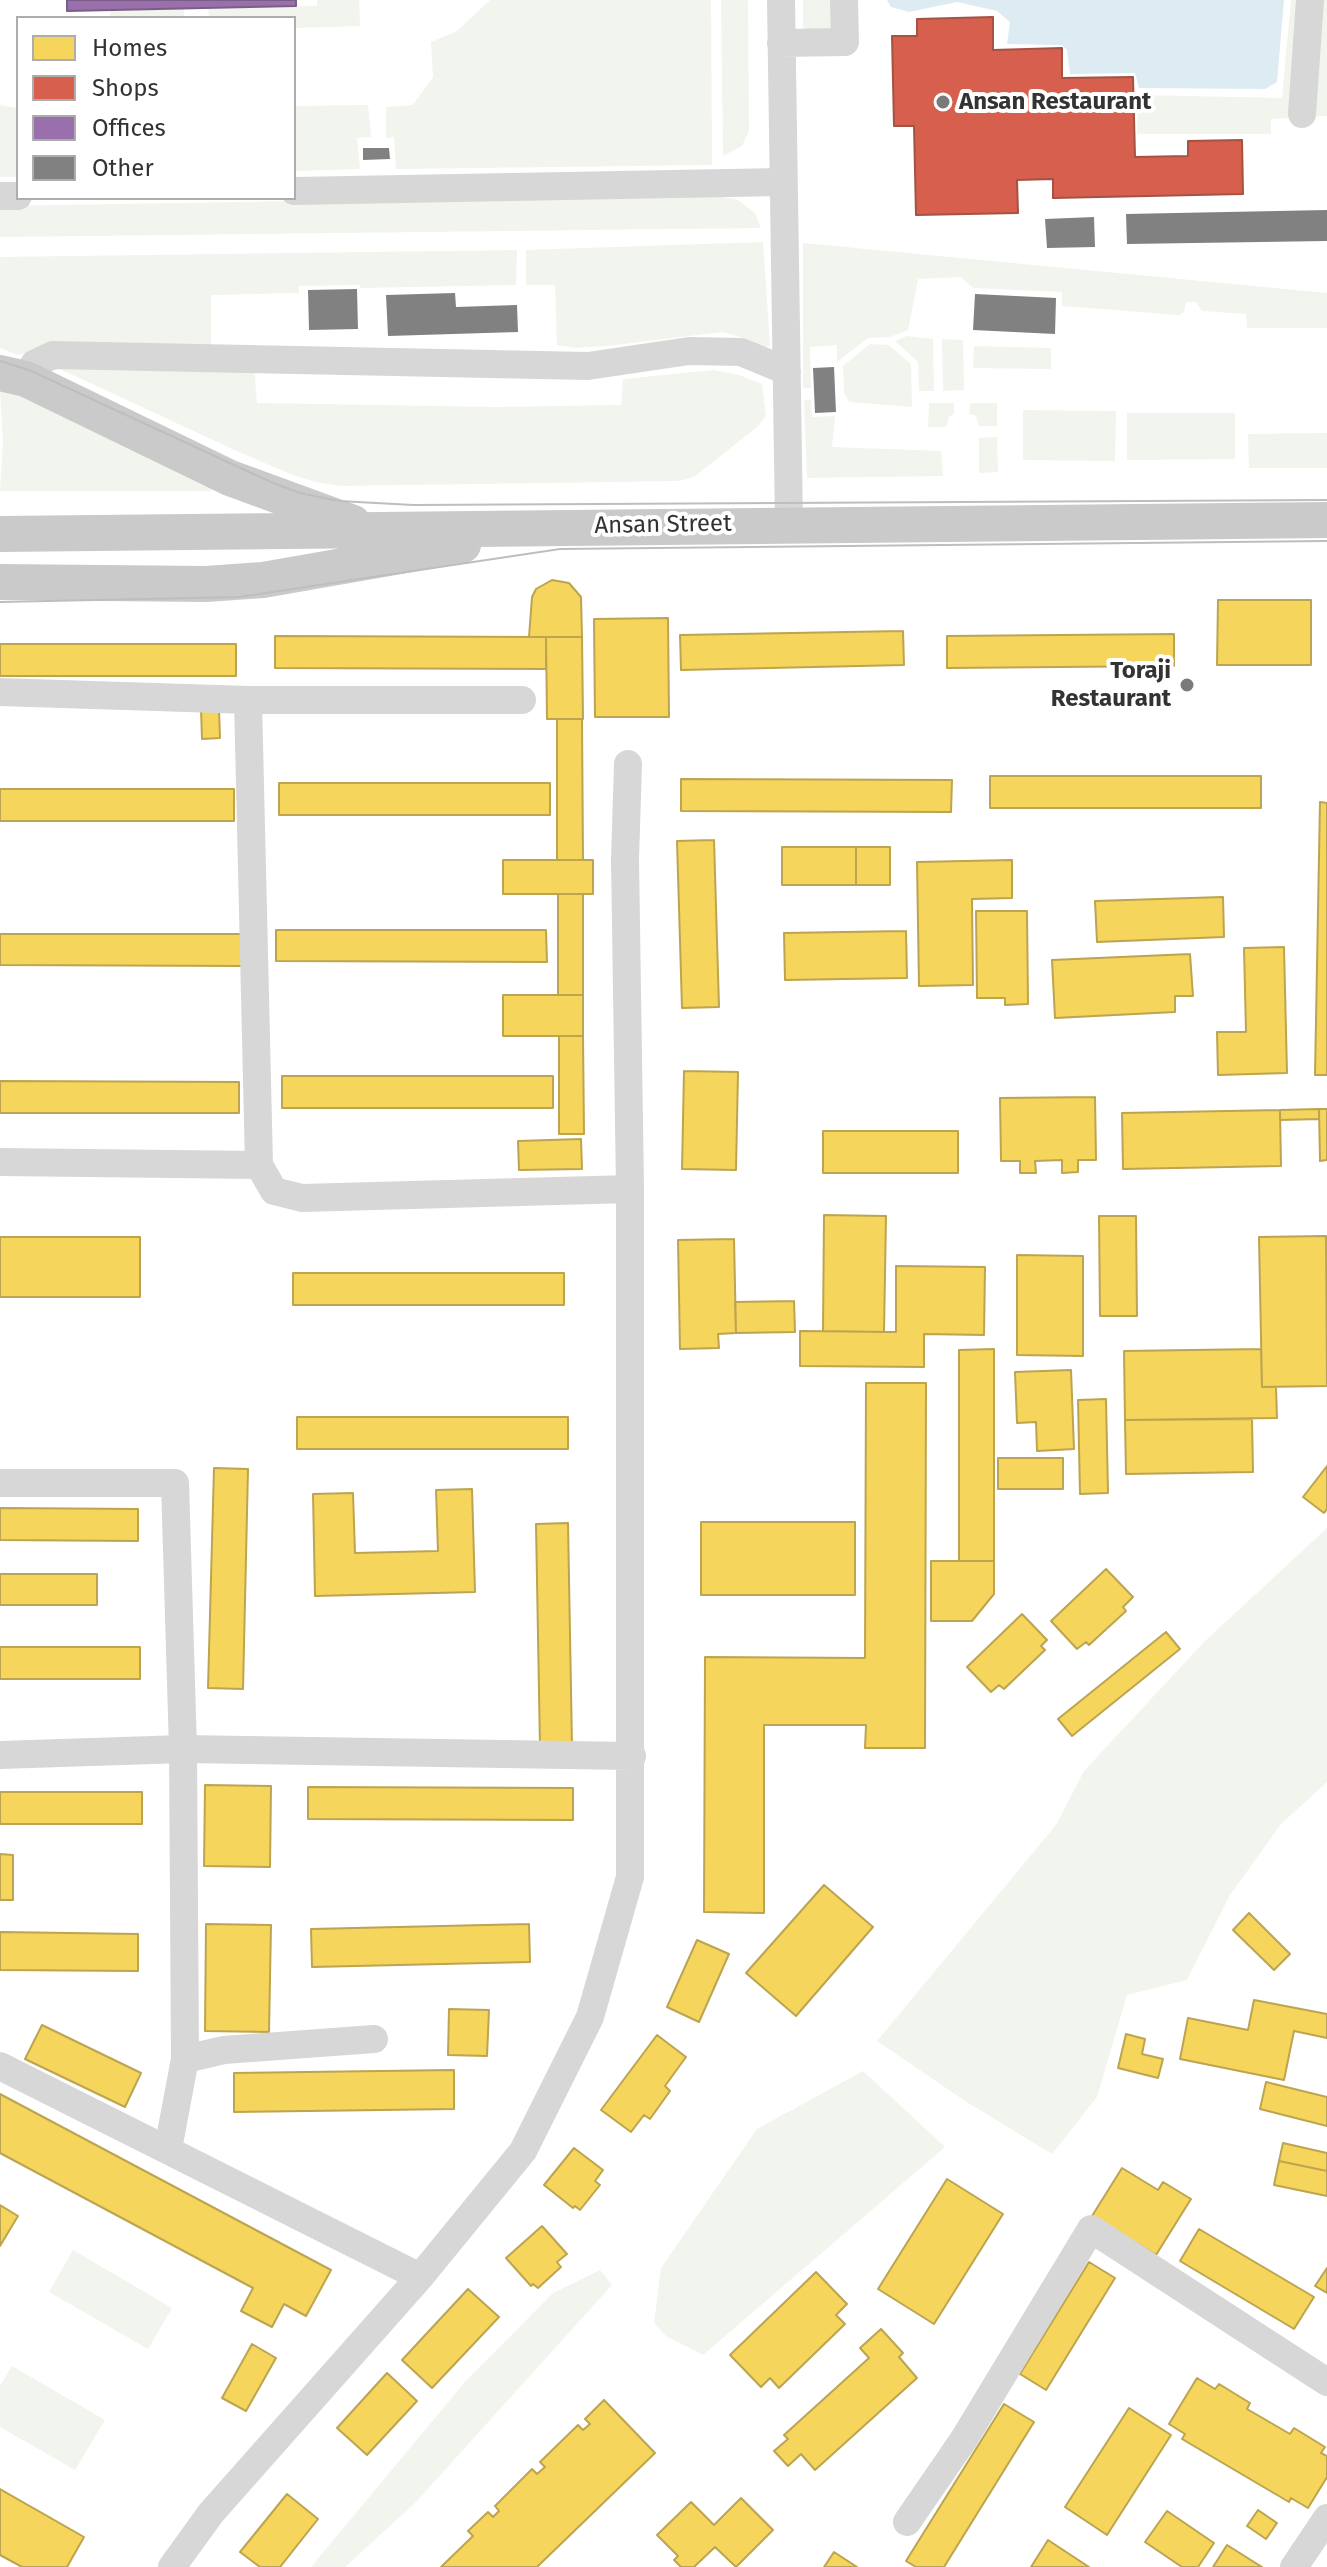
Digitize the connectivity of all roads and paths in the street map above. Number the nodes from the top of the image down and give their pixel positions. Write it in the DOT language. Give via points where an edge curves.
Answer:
graph roads {
  1 [pos="781,0"];
  2 [pos="844,0"];
  3 [pos="1310,0"];
  4 [pos="781,43"];
  5 [pos="1302,114"];
  6 [pos="783,182"];
  7 [pos="296,191"];
  8 [pos="787,371"];
  9 [pos="13,376"];
  10 [pos="1327,520"];
  11 [pos="789,524"];
  12 [pos="546,527"];
  13 [pos="373,530"];
  14 [pos="0,534"];
  15 [pos="0,582"];
  16 [pos="0,692"];
  17 [pos="248,700"];
  18 [pos="522,700"];
  19 [pos="628,764"];
  20 [pos="0,1162"];
  21 [pos="259,1165"];
  22 [pos="630,1189"];
  23 [pos="0,1483"];
  24 [pos="183,1749"];
  25 [pos="0,1755"];
  26 [pos="632,1756"];
  27 [pos="374,2039"];
  28 [pos="185,2059"];
  29 [pos="0,2066"];
  30 [pos="168,2149"];
  31 [pos="420,2277"];
  32 [pos="1327,2382"];
  33 [pos="1327,2518"];
  34 [pos="907,2522"];
  35 [pos="172,2567"];
  36 [pos="1294,2567"];
  1 -- 4 [label="street"];
  2 -- 4 [label="street" via="845,42"];
  3 -- 5 [label="street"];
  4 -- 6 [label="street"];
  6 -- 7 [label="street"];
  6 -- 8 [label="street"];
  8 -- 9 [label="street" via="741,352 689,351 588,366 53,355"];
  8 -- 11 [label="street"];
  9 -- 13 [label="main road" via="230,478"];
  10 -- 11 [label="main road, Ansan Street"];
  11 -- 12 [label="main road, Ansan Street"];
  12 -- 13 [label="main road, Ansan Street"];
  12 -- 15 [label="main road" via="263,580"];
  13 -- 14 [label="main road, Ansan Street"];
  16 -- 17 [label="street"];
  17 -- 18 [label="street"];
  17 -- 21 [label="street"];
  19 -- 22 [label="street"];
  20 -- 21 [label="street"];
  21 -- 22 [label="street" via="274,1191 302,1198"];
  22 -- 26 [label="street"];
  23 -- 24 [label="street" via="175,1483"];
  24 -- 25 [label="street"];
  24 -- 26 [label="street"];
  24 -- 28 [label="street"];
  26 -- 31 [label="street" via="630,1877 590,2017 523,2151"];
  27 -- 28 [label="street" via="224,2050"];
  28 -- 30 [label="street"];
  29 -- 30 [label="street"];
  30 -- 31 [label="street"];
  31 -- 35 [label="street" via="211,2513"];
  32 -- 34 [label="street" via="1091,2229 981,2412"];
  33 -- 36 [label="street"];
}
